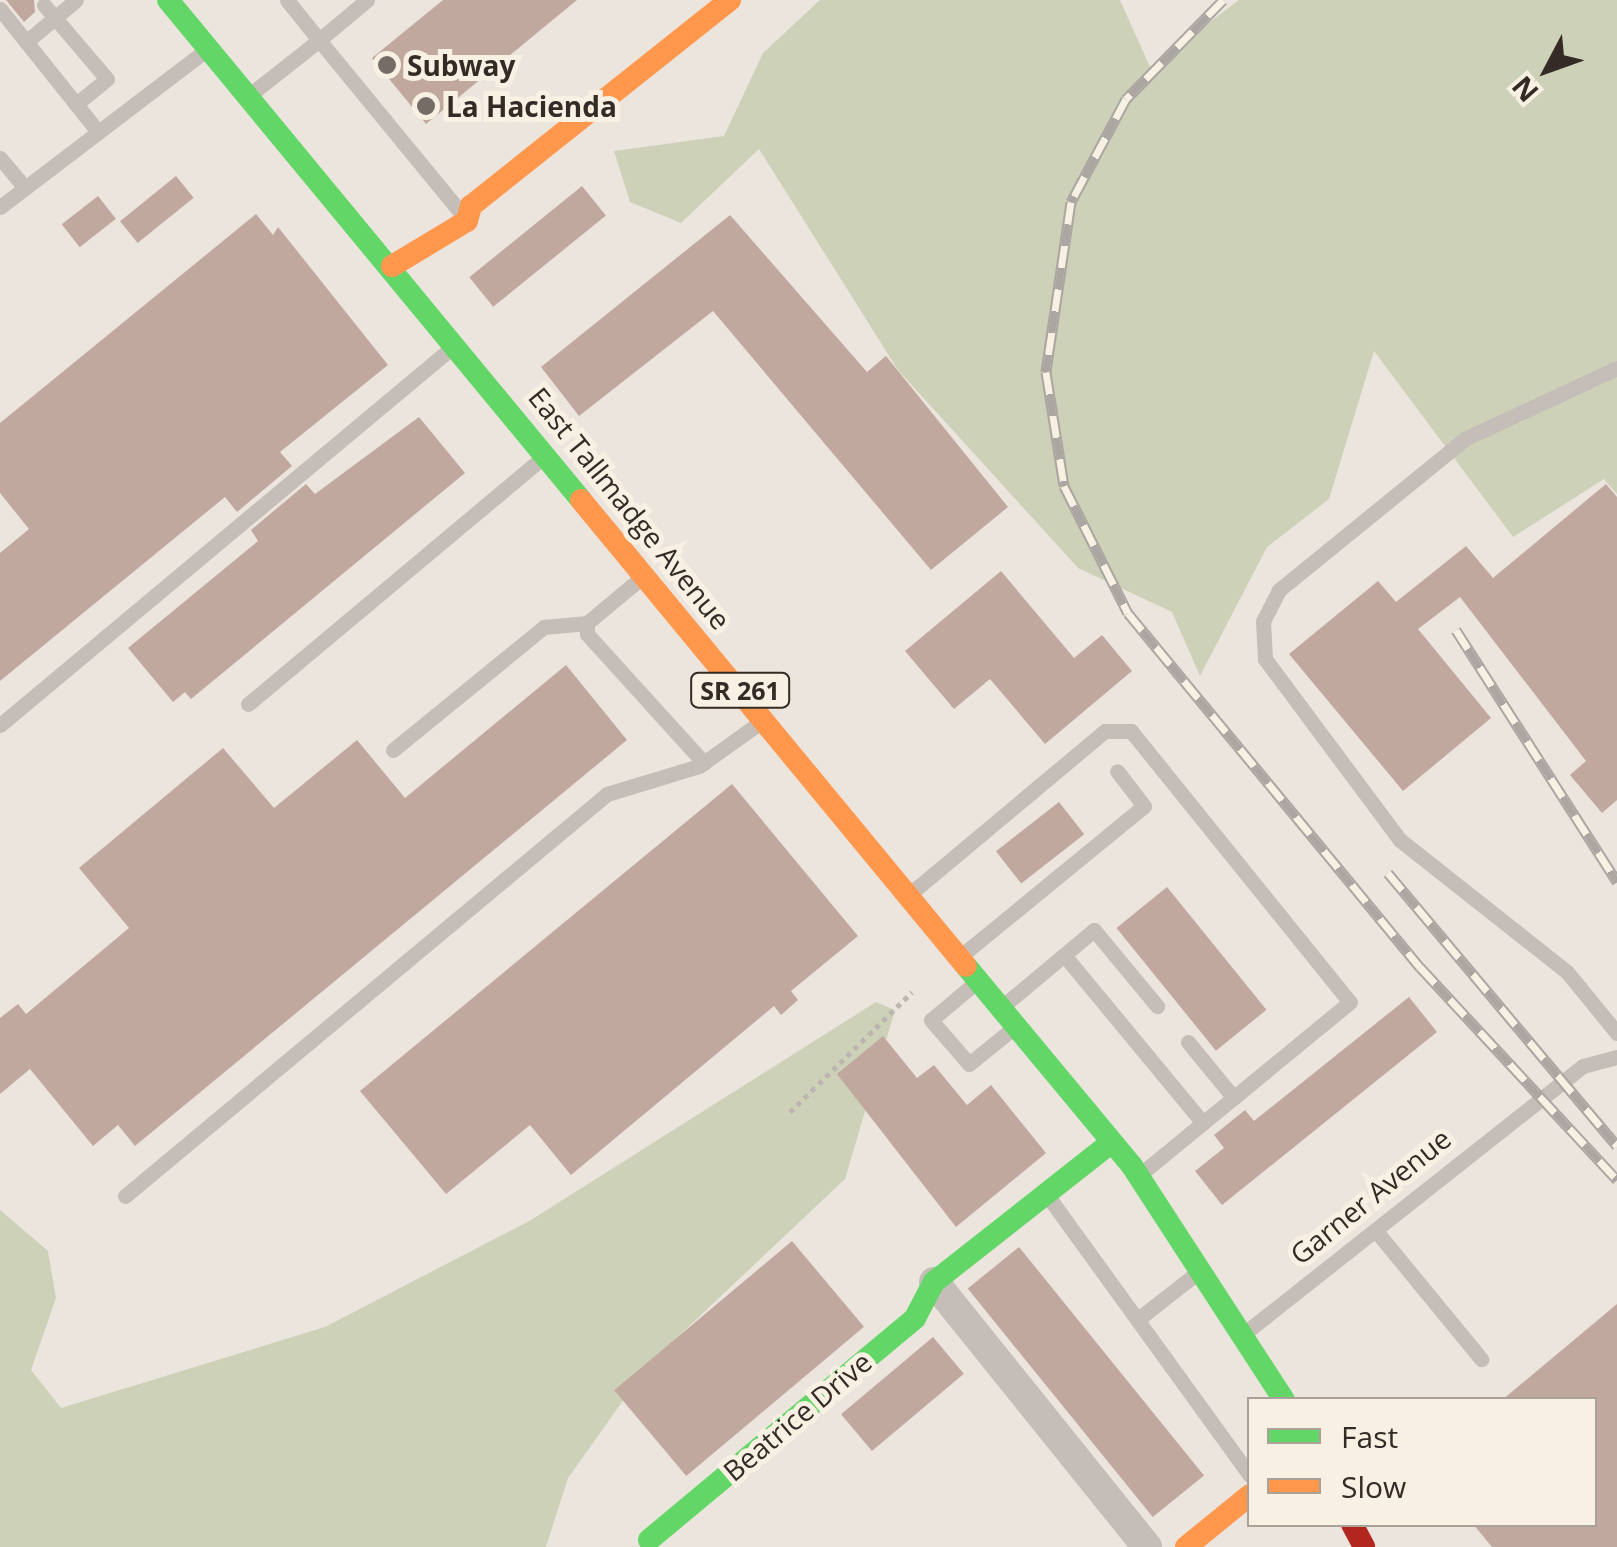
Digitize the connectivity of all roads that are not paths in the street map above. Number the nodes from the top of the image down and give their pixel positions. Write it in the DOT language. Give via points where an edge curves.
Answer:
graph roads {
  1 [pos="76,0"];
  2 [pos="168,0"];
  3 [pos="287,0"];
  4 [pos="367,0"];
  5 [pos="730,0"];
  6 [pos="0,10"];
  7 [pos="50,12"];
  8 [pos="320,40"];
  9 [pos="26,42"];
  10 [pos="208,48"];
  11 [pos="249,96"];
  12 [pos="76,104"];
  13 [pos="94,128"];
  14 [pos="0,158"];
  15 [pos="24,186"];
  16 [pos="0,207"];
  17 [pos="467,220"];
  18 [pos="392,266"];
  19 [pos="456,344"];
  20 [pos="1617,368"];
  21 [pos="546,454"];
  22 [pos="646,574"];
  23 [pos="587,623"];
  24 [pos="248,704"];
  25 [pos="765,720"];
  26 [pos="0,725"];
  27 [pos="394,750"];
  28 [pos="704,763"];
  29 [pos="1117,771"];
  30 [pos="908,895"];
  31 [pos="1064,955"];
  32 [pos="959,958"];
  33 [pos="978,980"];
  34 [pos="1158,1006"];
  35 [pos="1008,1016"];
  36 [pos="1617,1032"];
  37 [pos="1188,1042"];
  38 [pos="1617,1057"];
  39 [pos="1234,1098"];
  40 [pos="1203,1123"];
  41 [pos="1112,1142"];
  42 [pos="1139,1176"];
  43 [pos="1046,1194"];
  44 [pos="125,1196"];
  45 [pos="1376,1231"];
  46 [pos="1204,1267"];
  47 [pos="934,1282"];
  48 [pos="1142,1316"];
  49 [pos="1246,1332"];
  50 [pos="1481,1360"];
  51 [pos="1282,1397"];
  52 [pos="1247,1472"];
  53 [pos="1247,1496"];
  54 [pos="649,1540"];
  55 [pos="1147,1547"];
  56 [pos="1186,1547"];
  1 -- 7 [label="lane"];
  2 -- 10 [label="main road, East Tallmadge Avenue / SR 261"];
  3 -- 8 [label="lane"];
  4 -- 8 [label="lane"];
  5 -- 17 [label="main road" via="471,206"];
  6 -- 9 [label="lane"];
  7 -- 9 [label="lane"];
  7 -- 12 [label="lane" via="107,79"];
  8 -- 11 [label="lane"];
  8 -- 17 [label="lane"];
  9 -- 12 [label="lane"];
  10 -- 11 [label="main road, East Tallmadge Avenue / SR 261"];
  10 -- 13 [label="lane" via="129,113"];
  11 -- 18 [label="main road, East Tallmadge Avenue / SR 261"];
  12 -- 13 [label="lane"];
  13 -- 15 [label="lane"];
  14 -- 15 [label="lane"];
  15 -- 16 [label="lane"];
  17 -- 18 [label="main road"];
  18 -- 19 [label="main road, East Tallmadge Avenue / SR 261"];
  19 -- 21 [label="main road, East Tallmadge Avenue / SR 261"];
  19 -- 26 [label="lane"];
  20 -- 36 [label="lane" via="1466,438 1279,590 1263,621 1265,659 1400,840 1567,972"];
  21 -- 22 [label="main road, East Tallmadge Avenue / SR 261"];
  21 -- 24 [label="lane"];
  22 -- 23 [label="lane"];
  22 -- 25 [label="main road, East Tallmadge Avenue / SR 261"];
  23 -- 27 [label="lane" via="544,627"];
  23 -- 28 [label="lane" via="587,634"];
  25 -- 28 [label="lane"];
  25 -- 30 [label="main road, East Tallmadge Avenue / SR 261"];
  28 -- 44 [label="lane" via="607,794"];
  29 -- 32 [label="lane" via="1144,806"];
  30 -- 32 [label="main road, East Tallmadge Avenue / SR 261"];
  30 -- 39 [label="lane" via="1105,731 1131,731 1350,1002"];
  31 -- 34 [label="lane" via="1094,930"];
  31 -- 35 [label="lane"];
  31 -- 40 [label="lane"];
  32 -- 33 [label="main road, East Tallmadge Avenue / SR 261"];
  33 -- 35 [label="main road, East Tallmadge Avenue / SR 261"];
  33 -- 35 [label="lane" via="931,1020 969,1064"];
  35 -- 41 [label="main road, East Tallmadge Avenue / SR 261"];
  37 -- 39 [label="lane"];
  38 -- 45 [label="lane, Garner Avenue" via="1582,1066"];
  39 -- 40 [label="lane"];
  40 -- 42 [label="lane"];
  41 -- 42 [label="main road, East Tallmadge Avenue / SR 261"];
  41 -- 43 [label="main road, Beatrice Drive"];
  42 -- 46 [label="main road, East Tallmadge Avenue / SR 261"];
  43 -- 47 [label="main road, Beatrice Drive"];
  43 -- 48 [label="lane"];
  45 -- 49 [label="lane, Garner Avenue"];
  45 -- 50 [label="lane"];
  46 -- 48 [label="lane"];
  46 -- 49 [label="main road, East Tallmadge Avenue / SR 261"];
  47 -- 54 [label="main road, Beatrice Drive" via="915,1318"];
  47 -- 55 [label="street"];
  48 -- 52 [label="lane"];
  49 -- 51 [label="main road, East Tallmadge Avenue / SR 261"];
  53 -- 56 [label="main road"];
}
